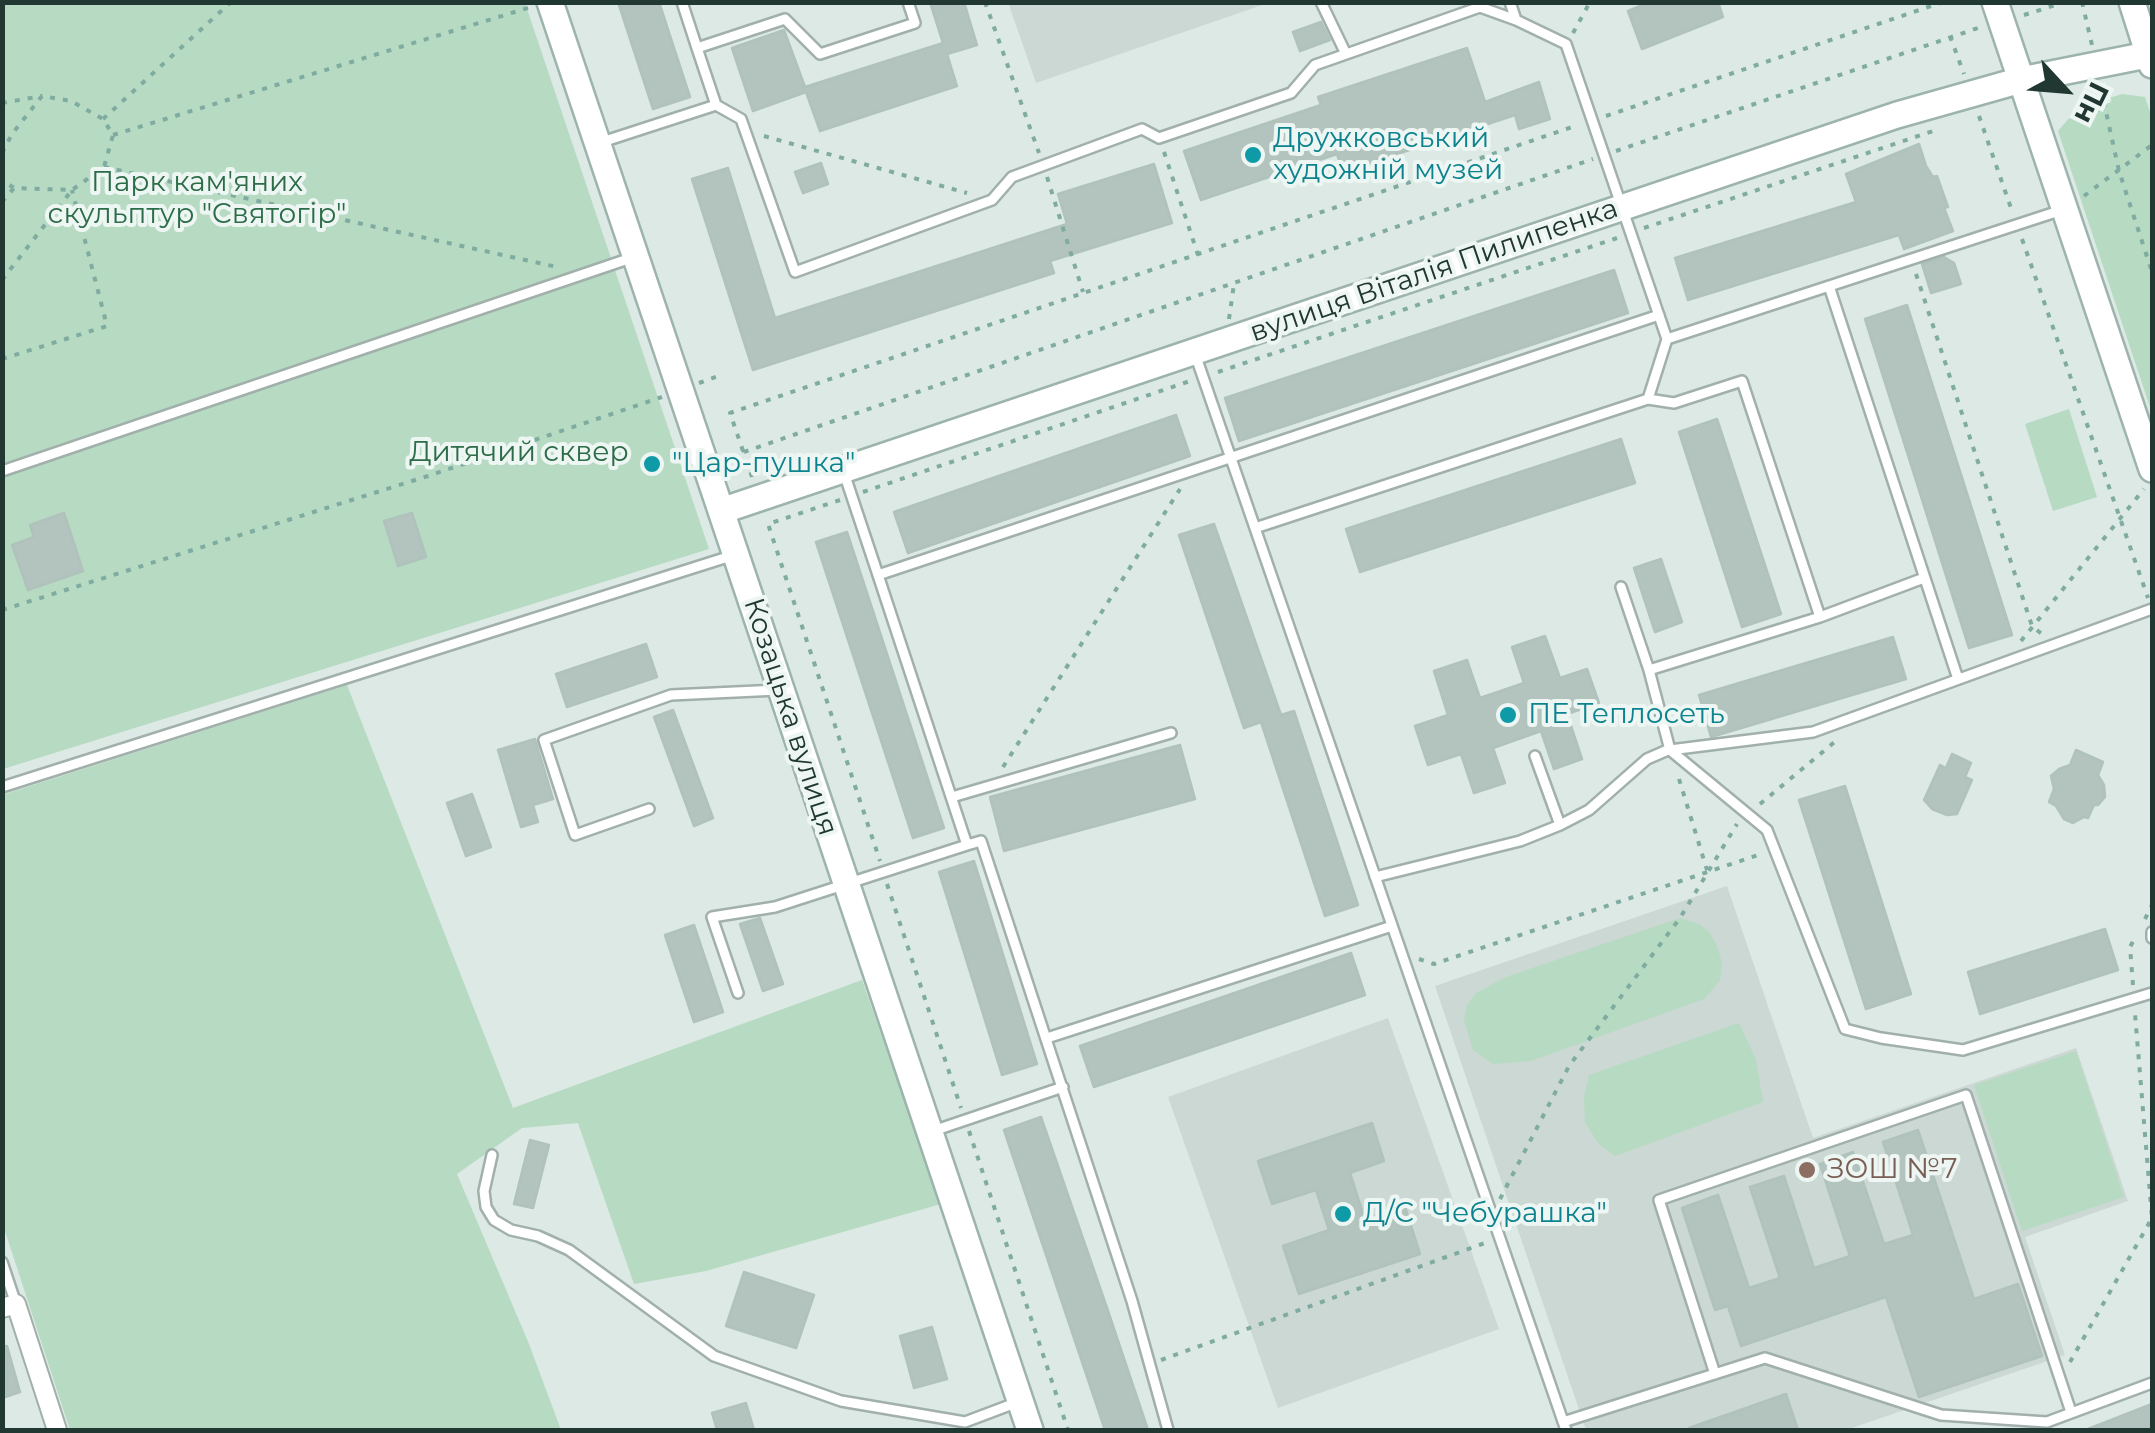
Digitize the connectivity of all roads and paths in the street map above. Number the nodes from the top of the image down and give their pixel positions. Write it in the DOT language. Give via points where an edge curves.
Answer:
graph roads {
  1 [pos="231,2"];
  2 [pos="548,2"];
  3 [pos="682,2"];
  4 [pos="908,2"];
  5 [pos="985,2"];
  6 [pos="1321,2"];
  7 [pos="1510,2"];
  8 [pos="1590,2"];
  9 [pos="1943,2"];
  10 [pos="1995,2"];
  11 [pos="2082,2"];
  12 [pos="2132,2"];
  13 [pos="1516,20"];
  14 [pos="1566,44"];
  15 [pos="697,48"];
  16 [pos="1346,54"];
  17 [pos="2151,58"];
  18 [pos="2096,65"];
  19 [pos="2022,80"];
  20 [pos="1971,94"];
  21 [pos="42,96"];
  22 [pos="2,103"];
  23 [pos="716,105"];
  24 [pos="103,119"];
  25 [pos="1592,120"];
  26 [pos="1942,128"];
  27 [pos="745,131"];
  28 [pos="113,134"];
  29 [pos="1159,138"];
  30 [pos="598,144"];
  31 [pos="2152,146"];
  32 [pos="2,153"];
  33 [pos="1604,155"];
  34 [pos="1043,166"];
  35 [pos="104,167"];
  36 [pos="2119,170"];
  37 [pos="2,180"];
  38 [pos="14,188"];
  39 [pos="72,190"];
  40 [pos="992,200"];
  41 [pos="2,202"];
  42 [pos="1620,208"];
  43 [pos="2065,209"];
  44 [pos="2017,225"];
  45 [pos="1630,233"];
  46 [pos="1198,255"];
  47 [pos="636,256"];
  48 [pos="1911,260"];
  49 [pos="2152,272"];
  50 [pos="586,274"];
  51 [pos="2,280"];
  52 [pos="1234,281"];
  53 [pos="1830,286"];
  54 [pos="1084,294"];
  55 [pos="1659,316"];
  56 [pos="1667,339"];
  57 [pos="1225,341"];
  58 [pos="1194,352"];
  59 [pos="2,359"];
  60 [pos="1220,371"];
  61 [pos="718,376"];
  62 [pos="1203,377"];
  63 [pos="681,390"];
  64 [pos="1648,399"];
  65 [pos="744,452"];
  66 [pos="1230,457"];
  67 [pos="2152,469"];
  68 [pos="2,470"];
  69 [pos="843,470"];
  70 [pos="1192,470"];
  71 [pos="2152,477"];
  72 [pos="852,496"];
  73 [pos="759,498"];
  74 [pos="722,511"];
  75 [pos="2120,520"];
  76 [pos="768,524"];
  77 [pos="1255,528"];
  78 [pos="736,554"];
  79 [pos="878,575"];
  80 [pos="1924,578"];
  81 [pos="1621,587"];
  82 [pos="2145,588"];
  83 [pos="2,610"];
  84 [pos="2152,610"];
  85 [pos="1820,617"];
  86 [pos="2032,626"];
  87 [pos="2022,640"];
  88 [pos="2056,644"];
  89 [pos="1649,670"];
  90 [pos="1958,679"];
  91 [pos="781,690"];
  92 [pos="1170,732"];
  93 [pos="1852,732"];
  94 [pos="1670,750"];
  95 [pos="1535,756"];
  96 [pos="991,786"];
  97 [pos="2,787"];
  98 [pos="952,797"];
  99 [pos="648,809"];
  100 [pos="1748,814"];
  101 [pos="1560,824"];
  102 [pos="967,845"];
  103 [pos="1774,849"];
  104 [pos="1707,872"];
  105 [pos="884,873"];
  106 [pos="1375,876"];
  107 [pos="846,886"];
  108 [pos="2152,906"];
  109 [pos="1392,926"];
  110 [pos="1402,953"];
  111 [pos="738,993"];
  112 [pos="2152,993"];
  113 [pos="2134,998"];
  114 [pos="1047,1038"];
  115 [pos="1063,1087"];
  116 [pos="965,1120"];
  117 [pos="929,1132"];
  118 [pos="492,1155"];
  119 [pos="1492,1216"];
  120 [pos="1499,1238"];
  121 [pos="2,1262"];
  122 [pos="9,1306"];
  123 [pos="1150,1364"];
  124 [pos="1715,1374"];
  125 [pos="2060,1380"];
  126 [pos="2152,1382"];
  127 [pos="1020,1401"];
  128 [pos="2071,1412"];
  129 [pos="2047,1422"];
  130 [pos="1564,1426"];
  131 [pos="58,1430"];
  132 [pos="1030,1430"];
  133 [pos="1068,1430"];
  134 [pos="1168,1430"];
  135 [pos="2039,1430"];
  1 -- 24 [label="path"];
  2 -- 28 [label="path"];
  2 -- 30 [label="street, Козацька вулиця"];
  3 -- 15 [label="lane"];
  4 -- 15 [label="lane" via="915,23 820,54 785,18"];
  5 -- 34 [label="path"];
  6 -- 16 [label="lane"];
  7 -- 13 [label="lane"];
  8 -- 14 [label="path"];
  9 -- 25 [label="path"];
  10 -- 19 [label="street"];
  11 -- 18 [label="path"];
  12 -- 17 [label="street"];
  13 -- 14 [label="lane"];
  13 -- 16 [label="lane" via="1480,7"];
  14 -- 25 [label="lane"];
  15 -- 23 [label="lane"];
  16 -- 29 [label="lane" via="1315,65 1290,93"];
  17 -- 18 [label="street, вулиця Віталія Пилипенка"];
  18 -- 19 [label="street, вулиця Віталія Пилипенка"];
  18 -- 36 [label="path"];
  19 -- 20 [label="street, вулиця Віталія Пилипенка"];
  19 -- 43 [label="street"];
  20 -- 33 [label="path" via="1953,35"];
  20 -- 42 [label="street, вулиця Віталія Пилипенка"];
  20 -- 44 [label="path"];
  21 -- 22 [label="path"];
  21 -- 24 [label="path" via="72,101"];
  21 -- 32 [label="path"];
  23 -- 27 [label="lane" via="741,119"];
  23 -- 30 [label="lane"];
  24 -- 28 [label="path"];
  25 -- 33 [label="lane"];
  25 -- 46 [label="path"];
  26 -- 45 [label="path"];
  27 -- 40 [label="path"];
  27 -- 40 [label="lane" via="796,272"];
  28 -- 35 [label="path"];
  29 -- 34 [label="lane" via="1142,129"];
  29 -- 46 [label="path"];
  30 -- 47 [label="street, Козацька вулиця"];
  31 -- 36 [label="path"];
  33 -- 42 [label="lane"];
  33 -- 52 [label="path"];
  34 -- 40 [label="lane" via="1012,177"];
  34 -- 54 [label="path"];
  35 -- 39 [label="path"];
  35 -- 50 [label="path"];
  36 -- 43 [label="path"];
  36 -- 49 [label="path"];
  37 -- 38 [label="path"];
  38 -- 39 [label="path"];
  38 -- 41 [label="path"];
  39 -- 51 [label="path"];
  39 -- 59 [label="path" via="107,326"];
  42 -- 45 [label="lane"];
  42 -- 57 [label="street, вулиця Віталія Пилипенка"];
  43 -- 44 [label="lane"];
  43 -- 67 [label="street"];
  44 -- 48 [label="lane"];
  44 -- 75 [label="path"];
  45 -- 55 [label="lane"];
  45 -- 60 [label="path"];
  46 -- 54 [label="path"];
  47 -- 50 [label="lane"];
  47 -- 63 [label="street, Козацька вулиця"];
  48 -- 53 [label="lane"];
  48 -- 86 [label="path"];
  50 -- 68 [label="lane"];
  52 -- 57 [label="path"];
  52 -- 65 [label="path"];
  53 -- 56 [label="lane"];
  53 -- 80 [label="lane"];
  54 -- 65 [label="path" via="730,414"];
  55 -- 56 [label="lane"];
  55 -- 66 [label="lane"];
  56 -- 64 [label="lane"];
  57 -- 58 [label="street, вулиця Віталія Пилипенка"];
  57 -- 60 [label="path"];
  58 -- 62 [label="lane"];
  58 -- 69 [label="street, вулиця Віталія Пилипенка"];
  60 -- 62 [label="path"];
  61 -- 63 [label="path"];
  62 -- 66 [label="lane"];
  62 -- 72 [label="path"];
  63 -- 74 [label="street, Козацька вулиця"];
  63 -- 83 [label="path"];
  64 -- 77 [label="lane"];
  64 -- 85 [label="lane" via="1674,403 1742,381"];
  65 -- 73 [label="path"];
  66 -- 70 [label="lane"];
  66 -- 77 [label="lane"];
  69 -- 72 [label="lane"];
  69 -- 73 [label="street, вулиця Віталія Пилипенка"];
  70 -- 79 [label="lane"];
  70 -- 96 [label="path"];
  71 -- 75 [label="path"];
  72 -- 76 [label="path"];
  72 -- 79 [label="lane"];
  73 -- 74 [label="street, вулиця Віталія Пилипенка"];
  73 -- 76 [label="path"];
  74 -- 78 [label="street, Козацька вулиця"];
  75 -- 82 [label="path"];
  75 -- 86 [label="path"];
  76 -- 105 [label="path"];
  77 -- 106 [label="lane"];
  78 -- 91 [label="street, Козацька вулиця"];
  78 -- 97 [label="lane"];
  79 -- 98 [label="lane"];
  80 -- 85 [label="lane"];
  80 -- 90 [label="lane"];
  81 -- 89 [label="lane"];
  84 -- 88 [label="lane"];
  85 -- 89 [label="lane"];
  86 -- 87 [label="path"];
  86 -- 88 [label="path"];
  88 -- 90 [label="lane"];
  89 -- 94 [label="lane"];
  90 -- 94 [label="lane" via="1812,732"];
  91 -- 99 [label="lane" via="671,695 544,740 575,835"];
  91 -- 107 [label="street, Козацька вулиця"];
  92 -- 96 [label="lane"];
  93 -- 100 [label="path"];
  94 -- 100 [label="lane"];
  94 -- 101 [label="lane" via="1647,759 1589,810"];
  94 -- 104 [label="path"];
  95 -- 101 [label="lane"];
  96 -- 98 [label="lane"];
  98 -- 102 [label="lane"];
  100 -- 103 [label="lane" via="1767,830"];
  100 -- 104 [label="path"];
  101 -- 106 [label="lane" via="1520,841"];
  102 -- 105 [label="lane"];
  102 -- 114 [label="lane" via="982,841"];
  103 -- 104 [label="path"];
  103 -- 113 [label="lane" via="1845,1028 1962,1050"];
  104 -- 110 [label="path" via="1434,964"];
  104 -- 119 [label="path" via="1569,1066"];
  105 -- 107 [label="lane"];
  105 -- 116 [label="path"];
  106 -- 109 [label="lane"];
  107 -- 111 [label="lane" via="775,908 712,917"];
  107 -- 117 [label="street, Козацька вулиця"];
  108 -- 113 [label="path" via="2130,946"];
  109 -- 110 [label="lane"];
  109 -- 114 [label="lane"];
  110 -- 119 [label="lane"];
  112 -- 113 [label="lane"];
  113 -- 125 [label="path" via="2152,1218"];
  114 -- 115 [label="lane"];
  115 -- 116 [label="lane"];
  115 -- 123 [label="lane"];
  116 -- 117 [label="lane"];
  116 -- 133 [label="path"];
  117 -- 127 [label="street, Козацька вулиця"];
  118 -- 127 [label="lane" via="484,1191 494,1220 568,1250 714,1356 842,1401 965,1422"];
  119 -- 120 [label="lane"];
  120 -- 123 [label="path"];
  120 -- 130 [label="lane"];
  121 -- 122 [label="lane"];
  122 -- 131 [label="street"];
  123 -- 134 [label="lane"];
  124 -- 125 [label="lane" via="1659,1200 1966,1096"];
  124 -- 129 [label="lane" via="1765,1358 1941,1415"];
  124 -- 130 [label="lane"];
  125 -- 128 [label="lane"];
  126 -- 128 [label="lane"];
  127 -- 132 [label="street, Козацька вулиця"];
  128 -- 129 [label="lane"];
  129 -- 135 [label="lane"];
}
